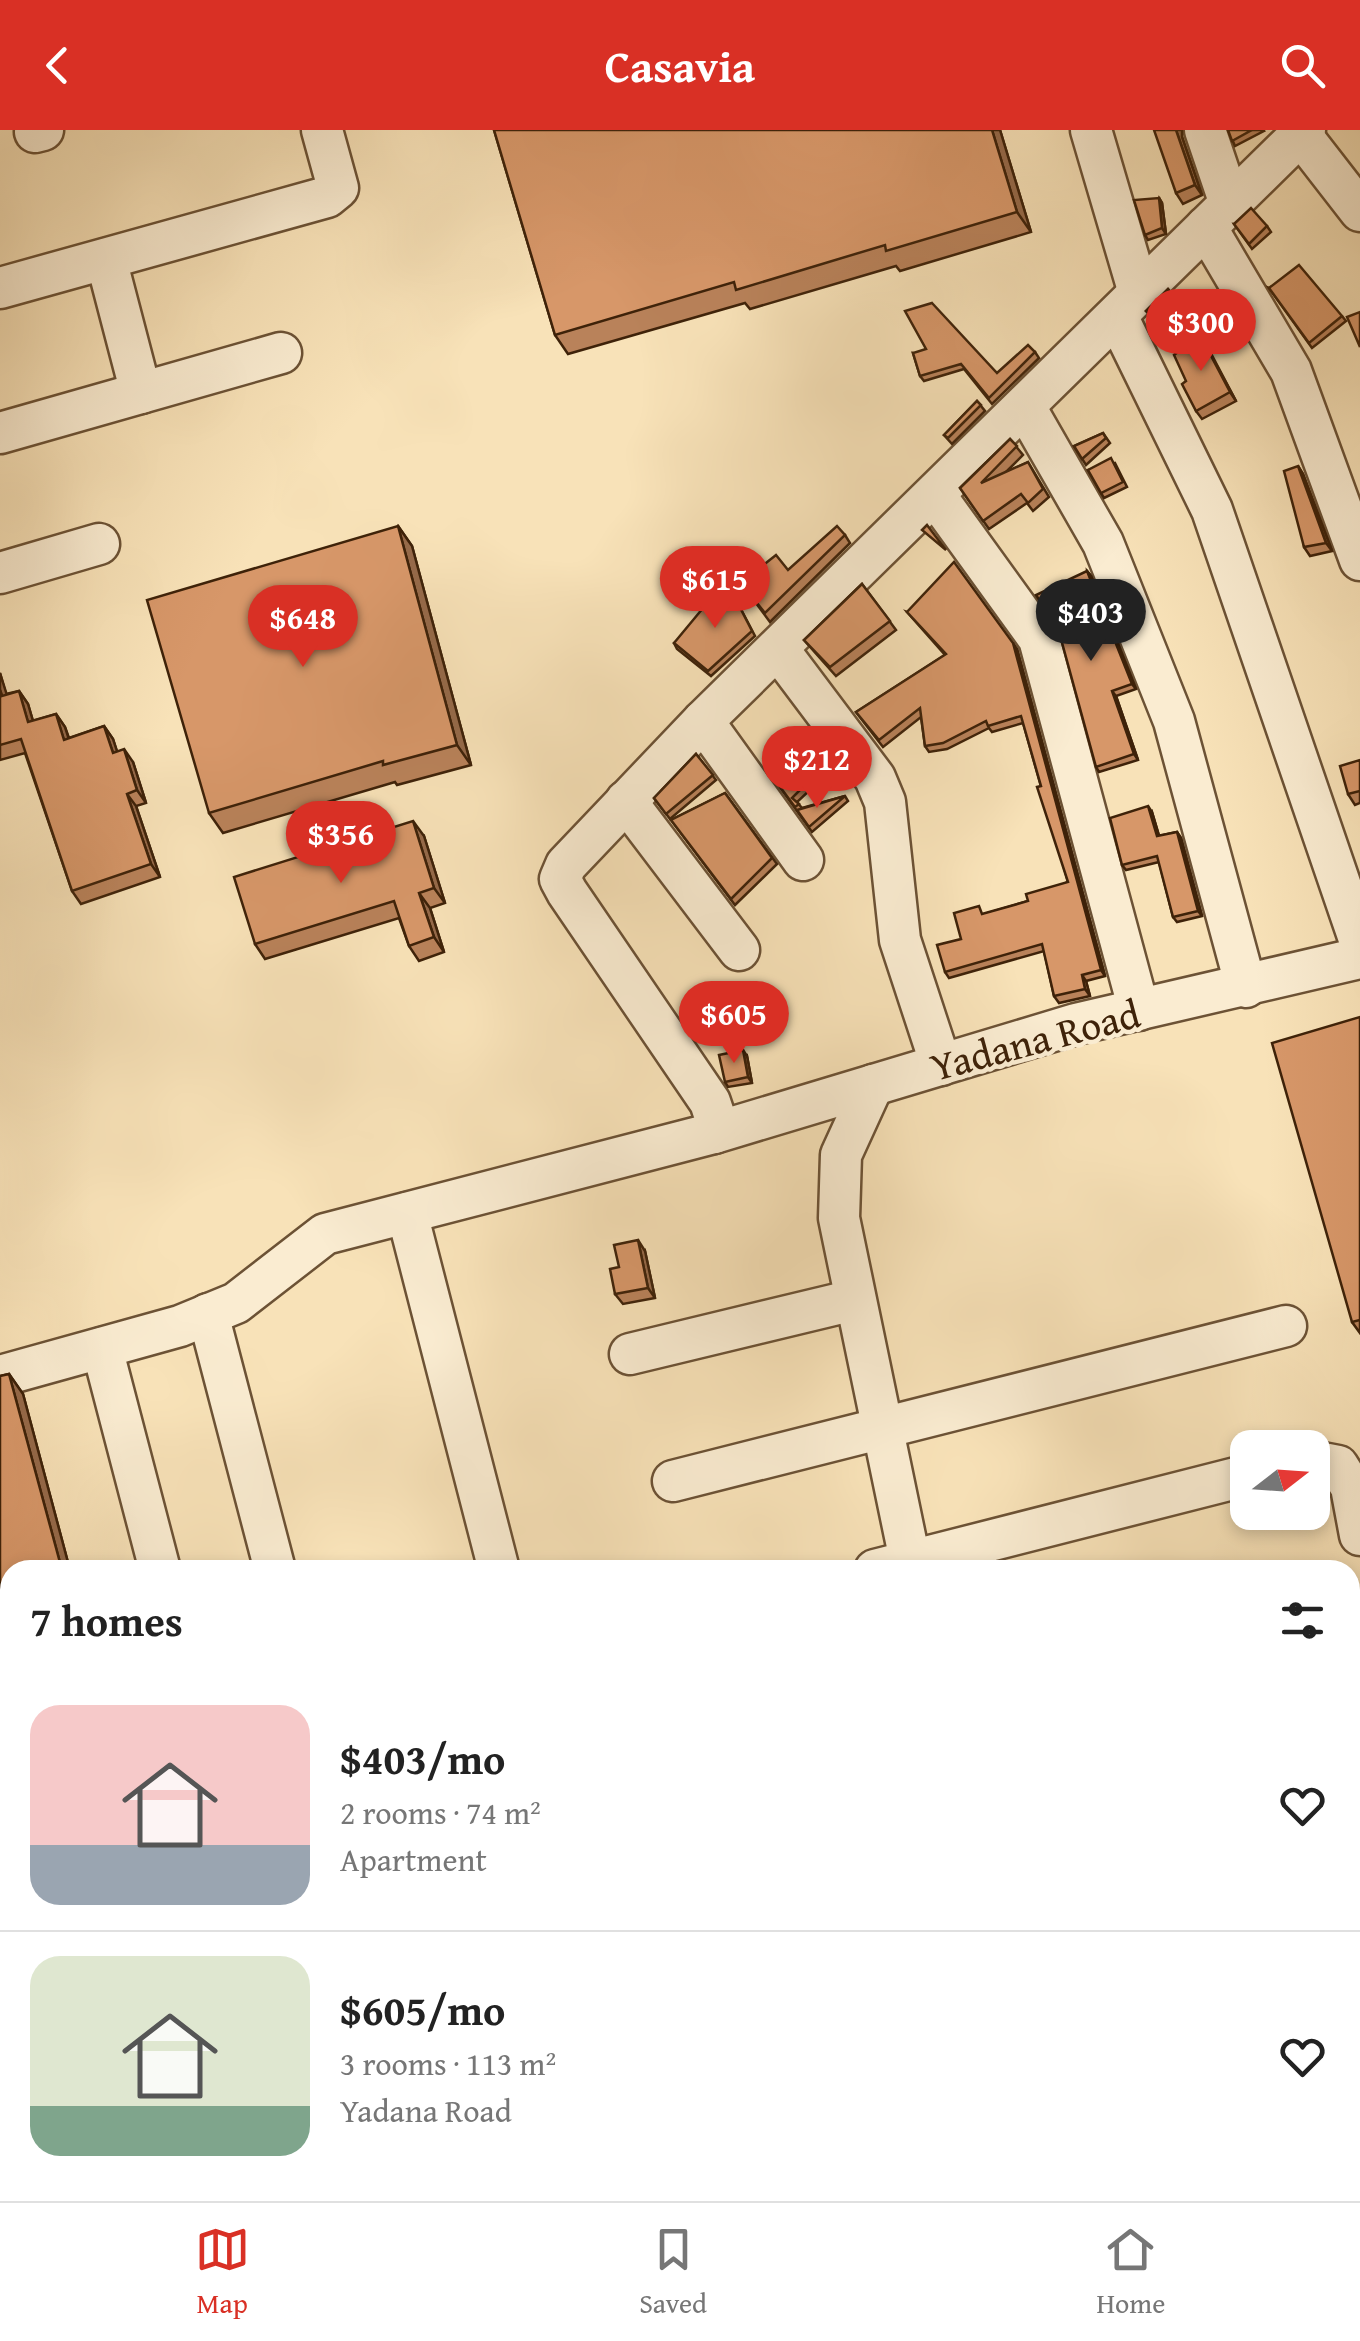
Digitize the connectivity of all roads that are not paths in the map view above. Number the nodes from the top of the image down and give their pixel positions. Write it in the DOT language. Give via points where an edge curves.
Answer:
graph roads {
  1 [pos="322,130"];
  2 [pos="1091,130"];
  3 [pos="1205,130"];
  4 [pos="1303,132"];
  5 [pos="1360,211"];
  6 [pos="1218,216"];
  7 [pos="106,259"];
  8 [pos="0,288"];
  9 [pos="1128,304"];
  10 [pos="281,353"];
  11 [pos="141,393"];
  12 [pos="1024,408"];
  13 [pos="0,433"];
  14 [pos="936,495"];
  15 [pos="99,544"];
  16 [pos="1360,560"];
  17 [pos="0,573"];
  18 [pos="778,649"];
  19 [pos="702,720"];
  20 [pos="626,802"];
  21 [pos="803,860"];
  22 [pos="1360,942"];
  23 [pos="739,950"];
  24 [pos="1360,958"];
  25 [pos="1246,986"];
  26 [pos="1138,1010"];
  27 [pos="940,1065"];
  28 [pos="873,1085"];
  29 [pos="714,1133"];
  30 [pos="406,1213"];
  31 [pos="854,1300"];
  32 [pos="208,1314"];
  33 [pos="1286,1326"];
  34 [pos="102,1348"];
  35 [pos="630,1354"];
  36 [pos="0,1376"];
  37 [pos="882,1428"];
  38 [pos="1330,1464"];
  39 [pos="1230,1480"];
  40 [pos="673,1481"];
  41 [pos="1360,1535"];
  42 [pos="157,1560"];
  43 [pos="272,1560"];
  44 [pos="497,1560"];
  45 [pos="898,1560"];
  46 [pos="926,1560"];
  1 -- 7 [label="street" via="338,188 327,197"];
  2 -- 9 [label="street"];
  3 -- 6 [label="street"];
  4 -- 5 [label="street"];
  4 -- 6 [label="street"];
  6 -- 9 [label="street"];
  6 -- 16 [label="street" via="1291,371"];
  7 -- 8 [label="street"];
  7 -- 11 [label="street"];
  9 -- 12 [label="street"];
  9 -- 22 [label="street" via="1212,510"];
  10 -- 11 [label="street"];
  11 -- 13 [label="street"];
  12 -- 14 [label="street"];
  12 -- 25 [label="street" via="1103,543 1174,721"];
  14 -- 18 [label="street"];
  14 -- 26 [label="street" via="1039,638"];
  15 -- 17 [label="street"];
  18 -- 19 [label="street"];
  18 -- 27 [label="street" via="880,790 900,940"];
  19 -- 20 [label="street"];
  19 -- 21 [label="street"];
  20 -- 23 [label="street"];
  20 -- 29 [label="street" via="560,879 710,1102"];
  24 -- 25 [label="street, Yadana Road"];
  25 -- 26 [label="street, Yadana Road"];
  26 -- 27 [label="street, Yadana Road"];
  27 -- 28 [label="street, Yadana Road"];
  28 -- 29 [label="street, Yadana Road"];
  28 -- 31 [label="street" via="842,1155 838,1183"];
  29 -- 30 [label="street, Yadana Road"];
  30 -- 32 [label="street, Yadana Road" via="319,1237 245,1298"];
  30 -- 44 [label="street"];
  31 -- 35 [label="street"];
  31 -- 37 [label="street"];
  32 -- 34 [label="street, Yadana Road"];
  32 -- 43 [label="street"];
  33 -- 37 [label="street"];
  34 -- 36 [label="street, Yadana Road"];
  34 -- 42 [label="street"];
  37 -- 40 [label="street"];
  37 -- 45 [label="street"];
  38 -- 41 [label="street" via="1351,1487"];
  39 -- 46 [label="street"];
}
